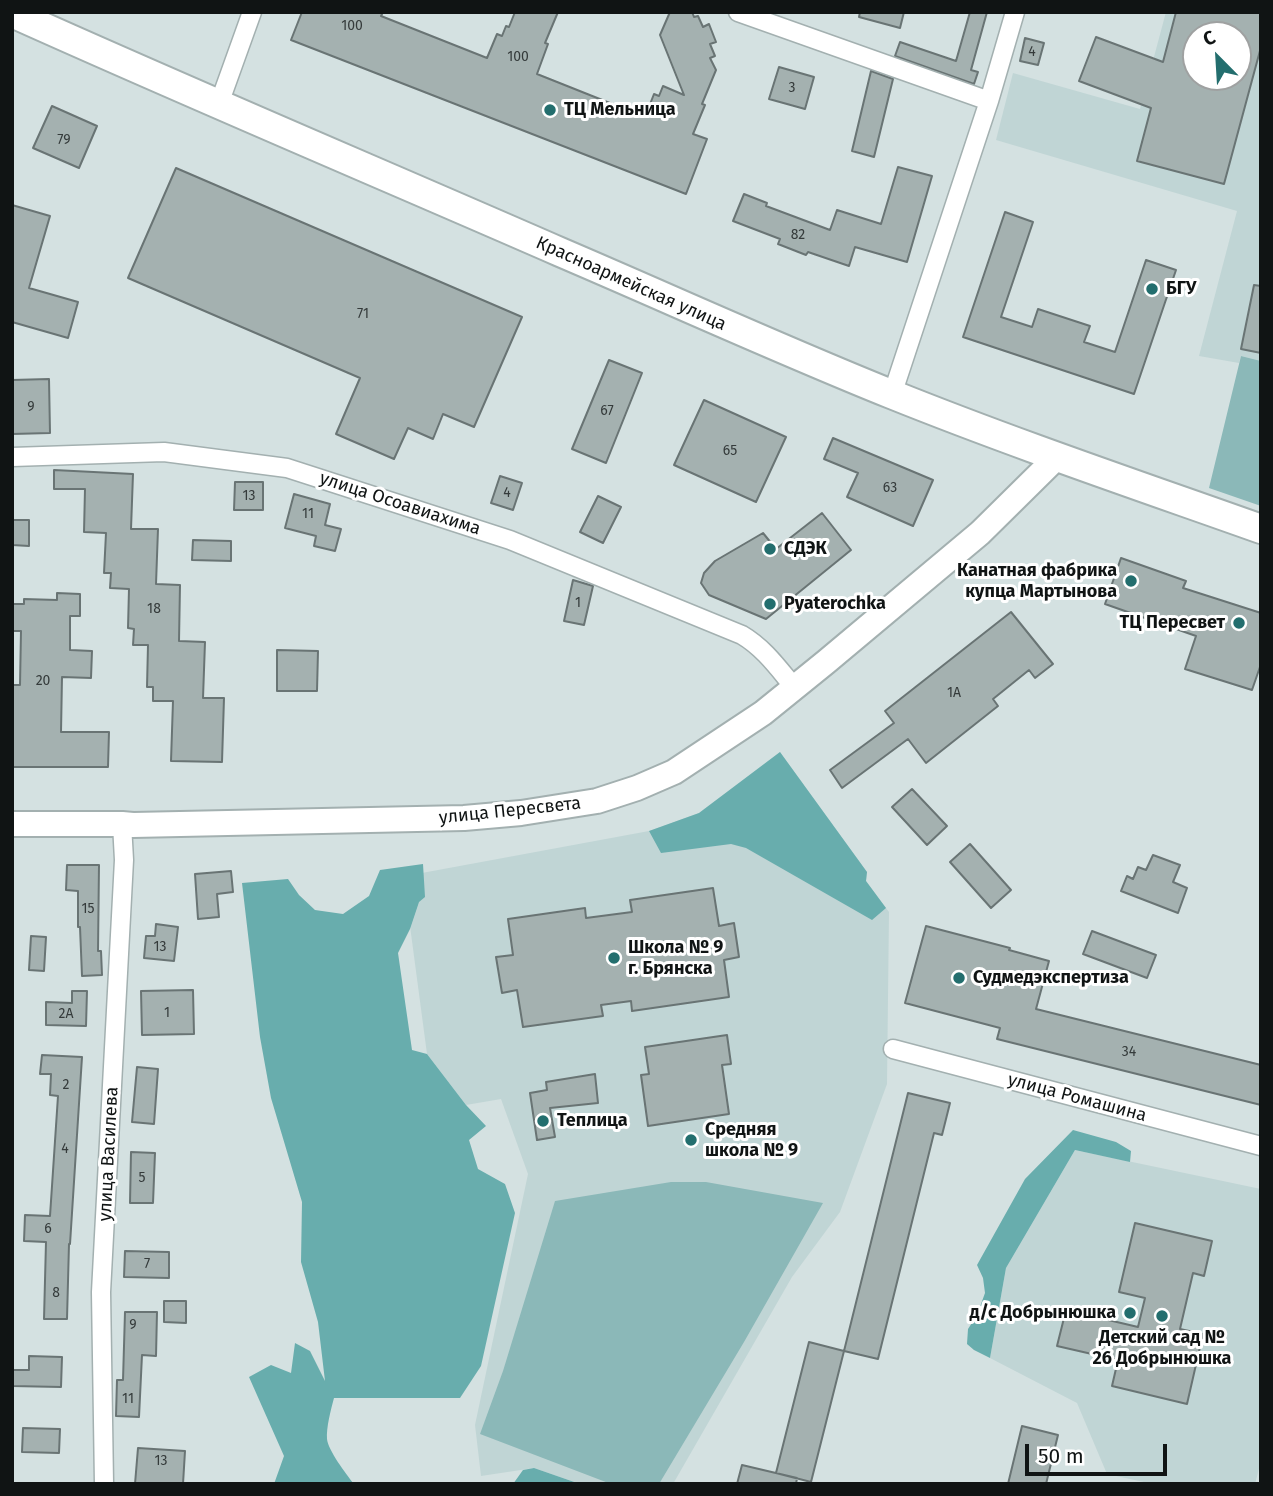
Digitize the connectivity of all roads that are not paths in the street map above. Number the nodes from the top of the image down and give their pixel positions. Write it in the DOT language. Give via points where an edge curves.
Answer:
graph roads {
  1 [pos="252,12"];
  2 [pos="738,12"];
  3 [pos="1015,12"];
  4 [pos="12,13"];
  5 [pos="989,101"];
  6 [pos="219,104"];
  7 [pos="892,395"];
  8 [pos="12,457"];
  9 [pos="1057,457"];
  10 [pos="1261,529"];
  11 [pos="794,687"];
  12 [pos="12,824"];
  13 [pos="122,824"];
  14 [pos="893,1049"];
  15 [pos="1261,1146"];
  16 [pos="104,1484"];
  1 -- 6 [label="street"];
  2 -- 5 [label="street"];
  3 -- 5 [label="street"];
  4 -- 6 [label="main road, Красноармейская улица"];
  5 -- 7 [label="street"];
  6 -- 7 [label="main road, Красноармейская улица"];
  7 -- 9 [label="main road, Красноармейская улица"];
  8 -- 11 [label="street, улица Осоавиахима" via="164,452 287,468 510,540 742,635 754,642"];
  9 -- 10 [label="main road, Красноармейская улица"];
  9 -- 11 [label="main road, улица Пересвета" via="980,533"];
  11 -- 13 [label="main road, улица Пересвета" via="674,772 597,801 464,818"];
  12 -- 13 [label="main road, улица Пересвета"];
  13 -- 16 [label="street, улица Василева" via="124,860 102,1292"];
  14 -- 15 [label="street, улица Ромашина"];
}
